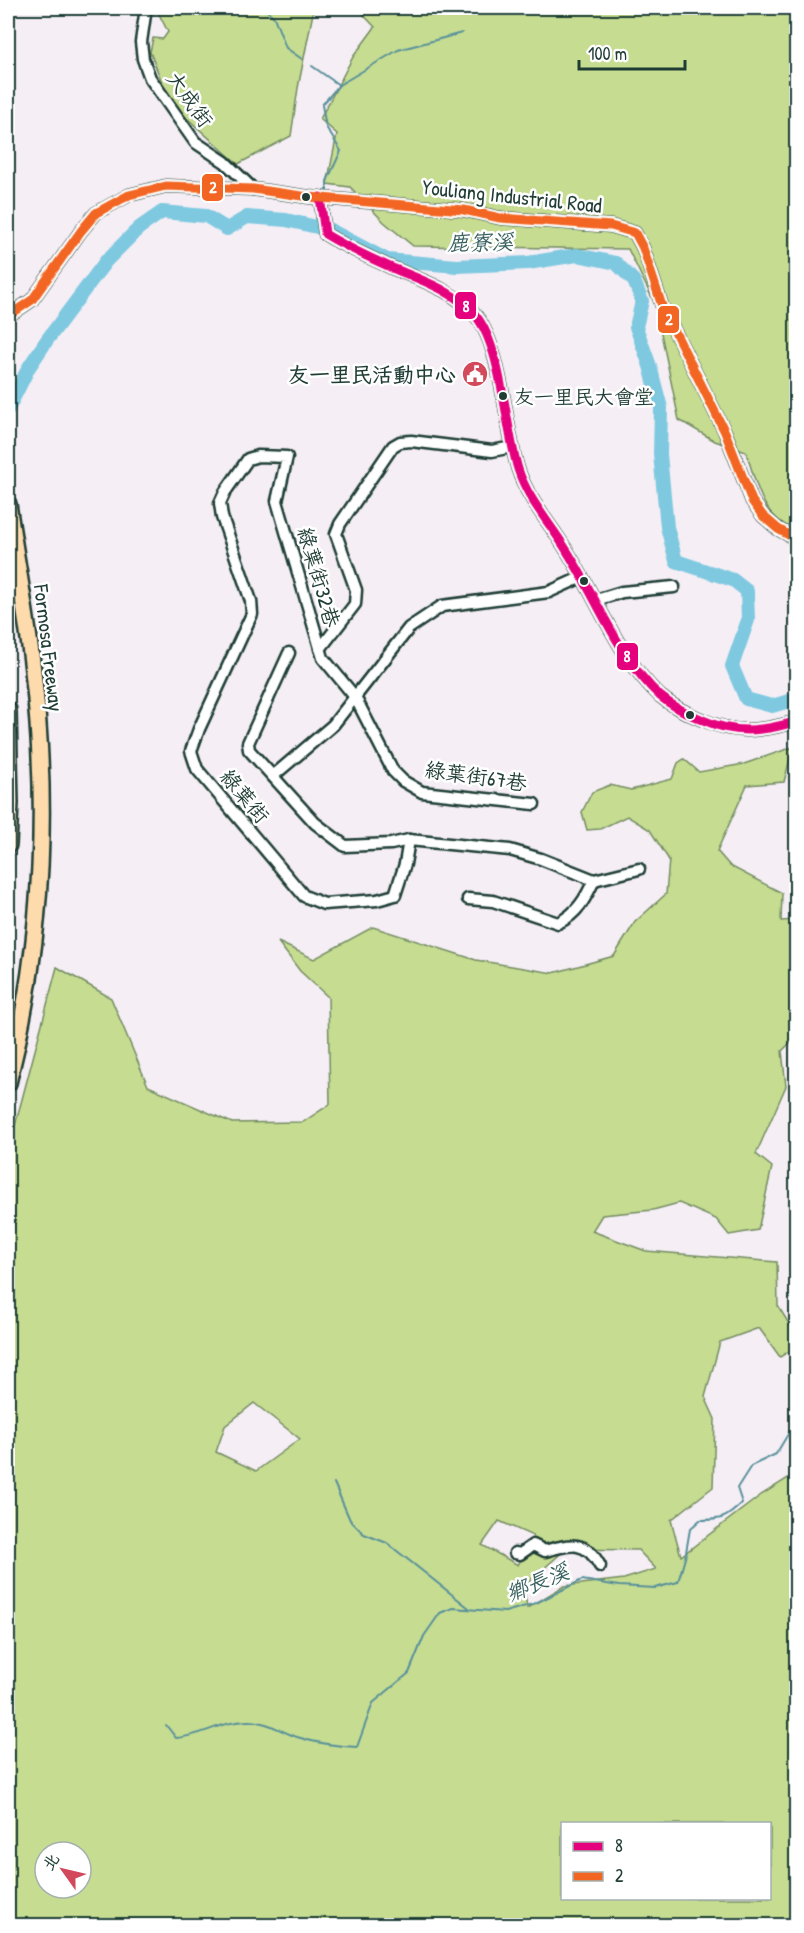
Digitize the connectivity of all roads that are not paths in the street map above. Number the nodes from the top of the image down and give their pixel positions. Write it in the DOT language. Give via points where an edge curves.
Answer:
graph roads {
  1 [pos="146,8"];
  2 [pos="253,189"];
  3 [pos="320,197"];
  4 [pos="8,316"];
  5 [pos="512,447"];
  6 [pos="287,458"];
  7 [pos="8,504"];
  8 [pos="796,539"];
  9 [pos="582,577"];
  10 [pos="674,587"];
  11 [pos="596,600"];
  12 [pos="320,649"];
  13 [pos="289,653"];
  14 [pos="355,697"];
  15 [pos="8,710"];
  16 [pos="796,722"];
  17 [pos="273,776"];
  18 [pos="534,804"];
  19 [pos="409,840"];
  20 [pos="8,845"];
  21 [pos="639,869"];
  22 [pos="594,880"];
  23 [pos="468,899"];
  24 [pos="11,1054"];
  25 [pos="8,1083"];
  26 [pos="514,1553"];
  27 [pos="600,1566"];
  1 -- 2 [label="street, 大成街" via="141,42 150,78 195,142 225,162"];
  2 -- 3 [label="street"];
  2 -- 4 [label="street" via="166,186 114,202 96,213 32,300"];
  3 -- 5 [label="street" via="325,234 447,292 477,318 490,343"];
  3 -- 8 [label="street, Youliang Industrial Road" via="464,210 500,218 611,226 635,232 662,306 725,432 752,501 778,529"];
  5 -- 9 [label="street" via="532,500"];
  5 -- 12 [label="street" via="492,451 411,441 393,447 339,524 336,534 356,590 355,604"];
  6 -- 12 [label="street, 綠葉街32巷" via="277,501"];
  6 -- 19 [label="street, 綠葉街" via="249,459 220,503 252,602 252,614 191,751 197,769 304,896 324,904 395,895"];
  7 -- 24 [label="highway, Formosa Freeway" via="33,671 42,806 28,980"];
  9 -- 11 [label="street"];
  9 -- 14 [label="street, 綠葉街" via="549,592 442,606 409,628"];
  10 -- 11 [label="street" via="622,592"];
  11 -- 16 [label="street" via="645,678 682,712 731,729 760,730"];
  12 -- 14 [label="street, 綠葉街32巷"];
  13 -- 17 [label="street, 綠葉街" via="248,743 249,750"];
  14 -- 17 [label="street, 綠葉街" via="333,725"];
  14 -- 18 [label="street, 綠葉街67巷" via="393,771 403,781 422,792"];
  15 -- 20 [label="highway"];
  17 -- 19 [label="street, 綠葉街" via="315,823 345,846"];
  19 -- 22 [label="street" via="510,850"];
  21 -- 22 [label="street"];
  22 -- 23 [label="street" via="584,902 558,923 493,901"];
  24 -- 25 [label="highway, Formosa Freeway"];
  26 -- 27 [label="street" via="520,1554 534,1545 545,1551 577,1545 594,1554"];
}
